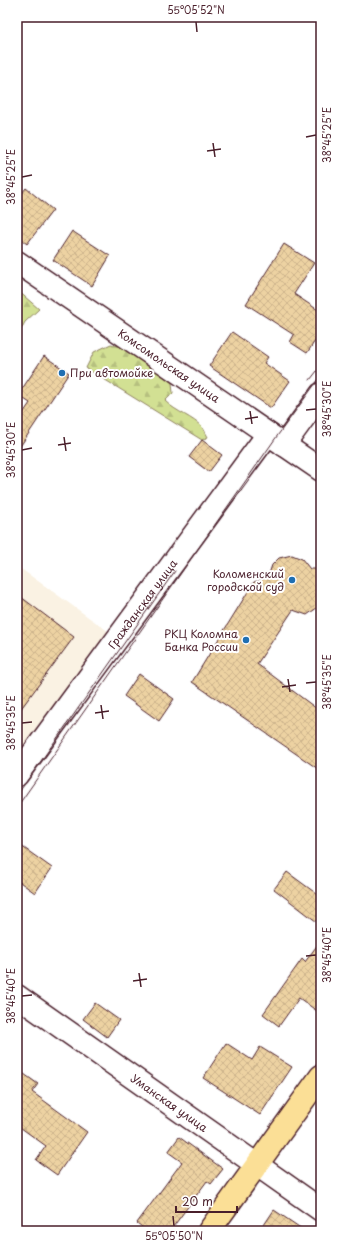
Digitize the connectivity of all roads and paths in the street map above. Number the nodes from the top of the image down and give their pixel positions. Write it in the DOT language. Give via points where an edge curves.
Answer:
graph roads {
  1 [pos="17,262"];
  2 [pos="321,394"];
  3 [pos="276,439"];
  4 [pos="321,470"];
  5 [pos="17,775"];
  6 [pos="17,996"];
  7 [pos="321,1076"];
  8 [pos="256,1166"];
  9 [pos="321,1210"];
  10 [pos="210,1231"];
  1 -- 3 [label="street, Комсомольская улица"];
  2 -- 3 [label="street, Гражданская улица"];
  3 -- 4 [label="street, Комсомольская улица"];
  3 -- 5 [label="street, Гражданская улица"];
  6 -- 8 [label="street, Уманская улица"];
  7 -- 8 [label="main road"];
  8 -- 9 [label="street, Уманская улица"];
  8 -- 10 [label="main road"];
}
